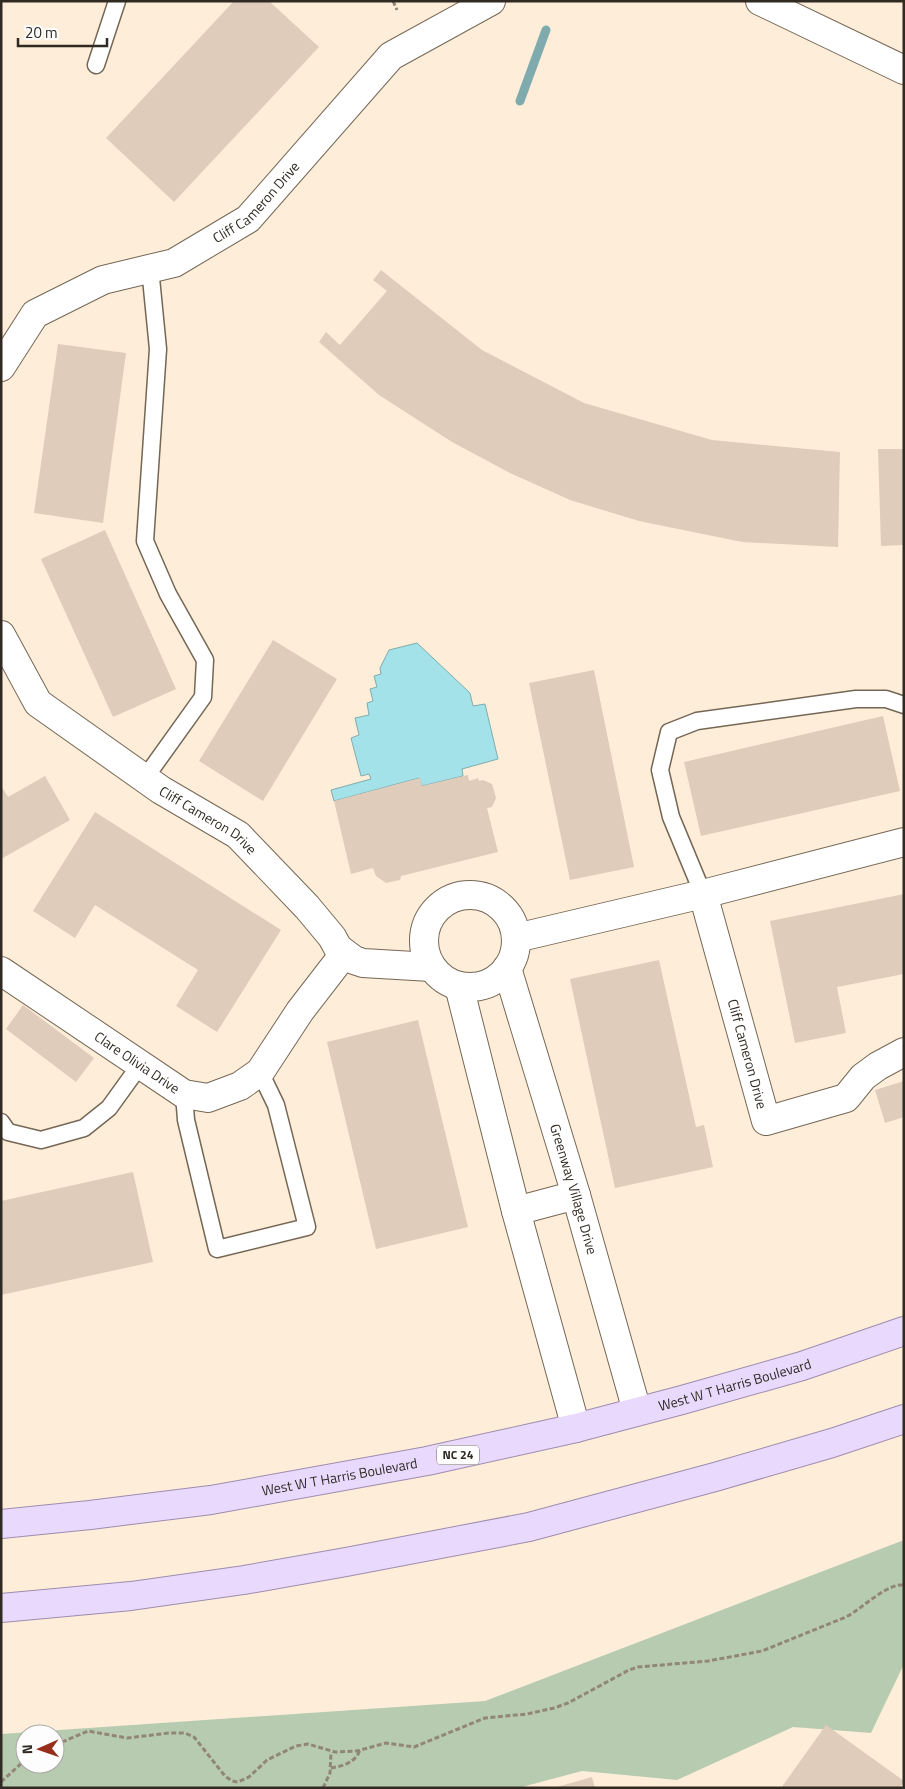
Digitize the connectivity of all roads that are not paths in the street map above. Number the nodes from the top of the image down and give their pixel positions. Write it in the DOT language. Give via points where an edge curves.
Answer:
graph roads {
  1 [pos="117,1"];
  2 [pos="491,1"];
  3 [pos="760,1"];
  4 [pos="96,66"];
  5 [pos="904,70"];
  6 [pos="150,268"];
  7 [pos="1,367"];
  8 [pos="1,636"];
  9 [pos="904,705"];
  10 [pos="145,778"];
  11 [pos="904,842"];
  12 [pos="703,894"];
  13 [pos="516,938"];
  14 [pos="344,954"];
  15 [pos="431,967"];
  16 [pos="507,968"];
  17 [pos="1,971"];
  18 [pos="459,986"];
  19 [pos="904,1052"];
  20 [pos="140,1065"];
  21 [pos="260,1072"];
  22 [pos="184,1094"];
  23 [pos="1,1122"];
  24 [pos="576,1195"];
  25 [pos="516,1211"];
  26 [pos="904,1331"];
  27 [pos="637,1411"];
  28 [pos="904,1419"];
  29 [pos="576,1428"];
  30 [pos="1,1524"];
  31 [pos="1,1608"];
  1 -- 4 [label="lane"];
  2 -- 6 [label="street, Cliff Cameron Drive" via="391,56 248,219 174,263"];
  3 -- 5 [label="street"];
  6 -- 7 [label="street, Cliff Cameron Drive" via="103,280 35,314"];
  6 -- 10 [label="lane" via="158,349 145,541 168,594 205,660 203,697"];
  8 -- 10 [label="street, Cliff Cameron Drive" via="38,703"];
  9 -- 12 [label="lane" via="886,699 856,699 697,721 669,732 660,770 671,817"];
  10 -- 14 [label="street, Cliff Cameron Drive" via="238,835 307,906"];
  11 -- 12 [label="street"];
  12 -- 13 [label="street"];
  12 -- 19 [label="street, Cliff Cameron Drive" via="766,1121 846,1098 883,1062"];
  13 -- 15 [label="street" via="505,910 493,900 478,895 448,900 427,922 423,938"];
  13 -- 16 [label="street" via="514,954"];
  14 -- 15 [label="street" via="363,963"];
  14 -- 21 [label="street, Clare Olivia Drive"];
  15 -- 18 [label="street" via="442,978"];
  16 -- 18 [label="street" via="494,980 477,987"];
  16 -- 24 [label="street, Greenway Village Drive"];
  17 -- 20 [label="street, Clare Olivia Drive"];
  18 -- 25 [label="street"];
  20 -- 22 [label="street, Clare Olivia Drive"];
  20 -- 23 [label="lane" via="109,1108 84,1128 41,1140 8,1132"];
  21 -- 22 [label="street, Clare Olivia Drive" via="240,1086 208,1098"];
  21 -- 22 [label="lane" via="276,1105 307,1227 217,1249 186,1120"];
  24 -- 25 [label="street"];
  24 -- 27 [label="street, Greenway Village Drive"];
  25 -- 29 [label="street"];
  26 -- 27 [label="main road, West W T Harris Boulevard / NC 24" via="802,1366"];
  27 -- 29 [label="main road, West W T Harris Boulevard / NC 24"];
  28 -- 31 [label="main road" via="715,1477 529,1527 244,1580 131,1596"];
  29 -- 30 [label="main road, West W T Harris Boulevard / NC 24" via="427,1461 211,1500"];
}
